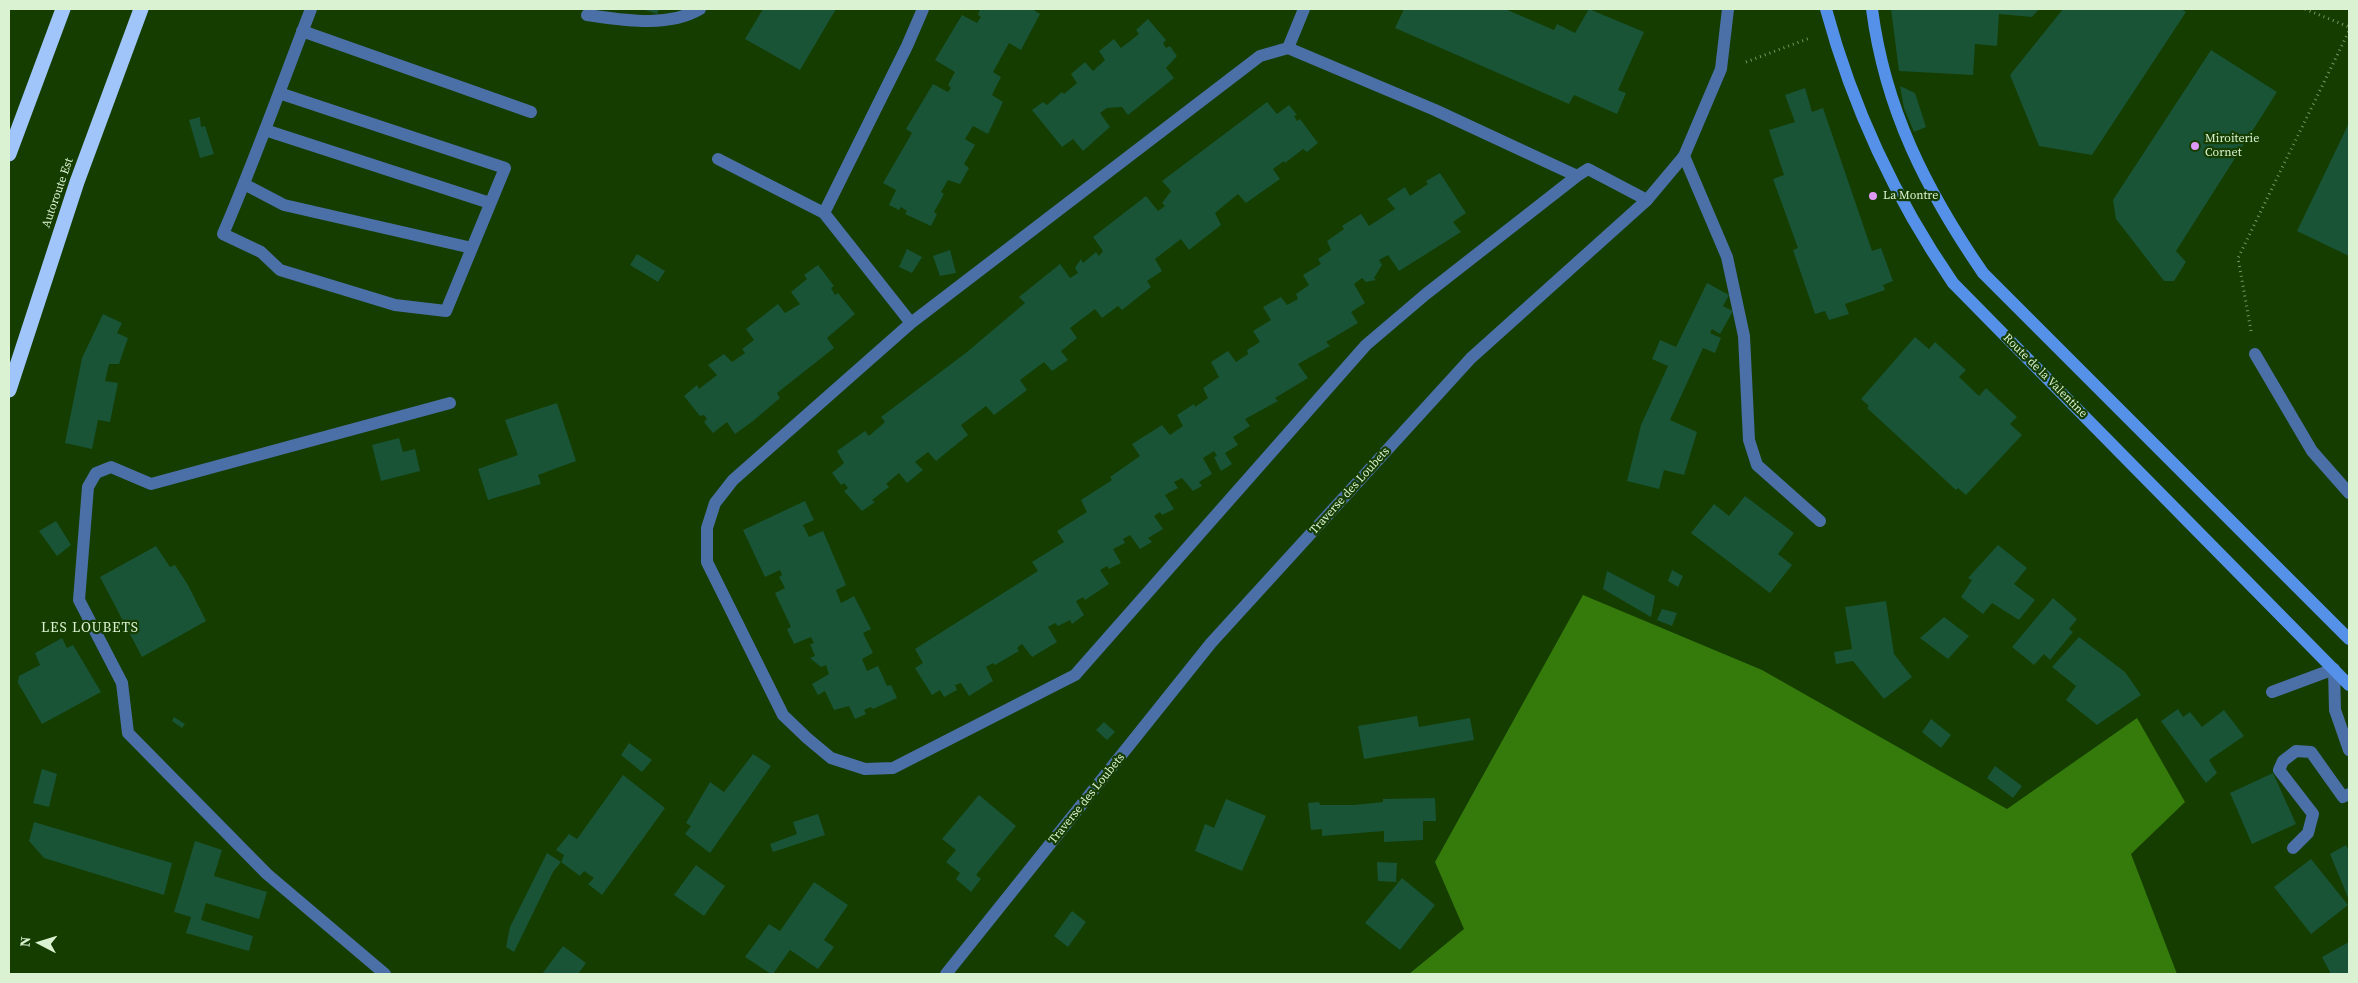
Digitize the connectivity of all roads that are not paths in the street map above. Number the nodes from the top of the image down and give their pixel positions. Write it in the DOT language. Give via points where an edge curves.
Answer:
graph roads {
  1 [pos="63,9"];
  2 [pos="141,9"];
  3 [pos="311,9"];
  4 [pos="700,9"];
  5 [pos="922,9"];
  6 [pos="1304,9"];
  7 [pos="1728,9"];
  8 [pos="1826,9"];
  9 [pos="1872,9"];
  10 [pos="587,16"];
  11 [pos="302,31"];
  12 [pos="1288,48"];
  13 [pos="279,93"];
  14 [pos="531,112"];
  15 [pos="265,130"];
  16 [pos="9,154"];
  17 [pos="1684,156"];
  18 [pos="718,159"];
  19 [pos="1577,176"];
  20 [pos="244,184"];
  21 [pos="1647,200"];
  22 [pos="490,203"];
  23 [pos="824,213"];
  24 [pos="472,248"];
  25 [pos="911,323"];
  26 [pos="2255,354"];
  27 [pos="9,390"];
  28 [pos="450,403"];
  29 [pos="2349,493"];
  30 [pos="1820,521"];
  31 [pos="2349,639"];
  32 [pos="2334,669"];
  33 [pos="2349,670"];
  34 [pos="2349,685"];
  35 [pos="2272,692"];
  36 [pos="2349,750"];
  37 [pos="2349,794"];
  38 [pos="2293,848"];
  39 [pos="385,974"];
  40 [pos="946,974"];
  1 -- 16 [label="highway"];
  2 -- 27 [label="highway, Autoroute Est" via="77,182"];
  3 -- 11 [label="street"];
  4 -- 10 [label="street" via="673,20"];
  5 -- 23 [label="street" via="907,46"];
  6 -- 12 [label="street"];
  7 -- 17 [label="street, Traverse des Loubets" via="1721,69"];
  8 -- 32 [label="main road, Route de la Valentine" via="1841,62 1865,124 1919,234 1953,283"];
  9 -- 31 [label="main road" via="1889,92 1921,173 1952,228 1983,273"];
  11 -- 13 [label="street"];
  11 -- 14 [label="street"];
  12 -- 19 [label="street" via="1435,110"];
  12 -- 25 [label="street" via="1260,56"];
  13 -- 15 [label="street"];
  13 -- 22 [label="street" via="504,168"];
  15 -- 20 [label="street"];
  15 -- 22 [label="street"];
  17 -- 21 [label="street, Traverse des Loubets"];
  17 -- 30 [label="street" via="1727,257 1744,336 1750,440 1756,465"];
  18 -- 23 [label="street"];
  19 -- 21 [label="street" via="1588,169"];
  19 -- 25 [label="street" via="1366,345 1075,675 893,768 865,769 832,758 783,715 707,562 707,528 715,503 733,480"];
  20 -- 24 [label="street" via="284,205"];
  20 -- 24 [label="street" via="223,234 261,252 280,270 395,305 446,311"];
  21 -- 40 [label="street, Traverse des Loubets" via="1471,358 1218,636"];
  22 -- 24 [label="street"];
  23 -- 25 [label="street"];
  26 -- 29 [label="street" via="2312,451"];
  28 -- 39 [label="street" via="151,484 112,467 96,473 88,487 79,600 122,683 128,734 267,874"];
  32 -- 33 [label="main road"];
  32 -- 34 [label="main road, Route de la Valentine"];
  32 -- 35 [label="street"];
  32 -- 36 [label="street" via="2335,710"];
  37 -- 38 [label="street" via="2343,797 2311,752 2296,751 2283,761 2279,770 2313,814 2308,833"];
}
